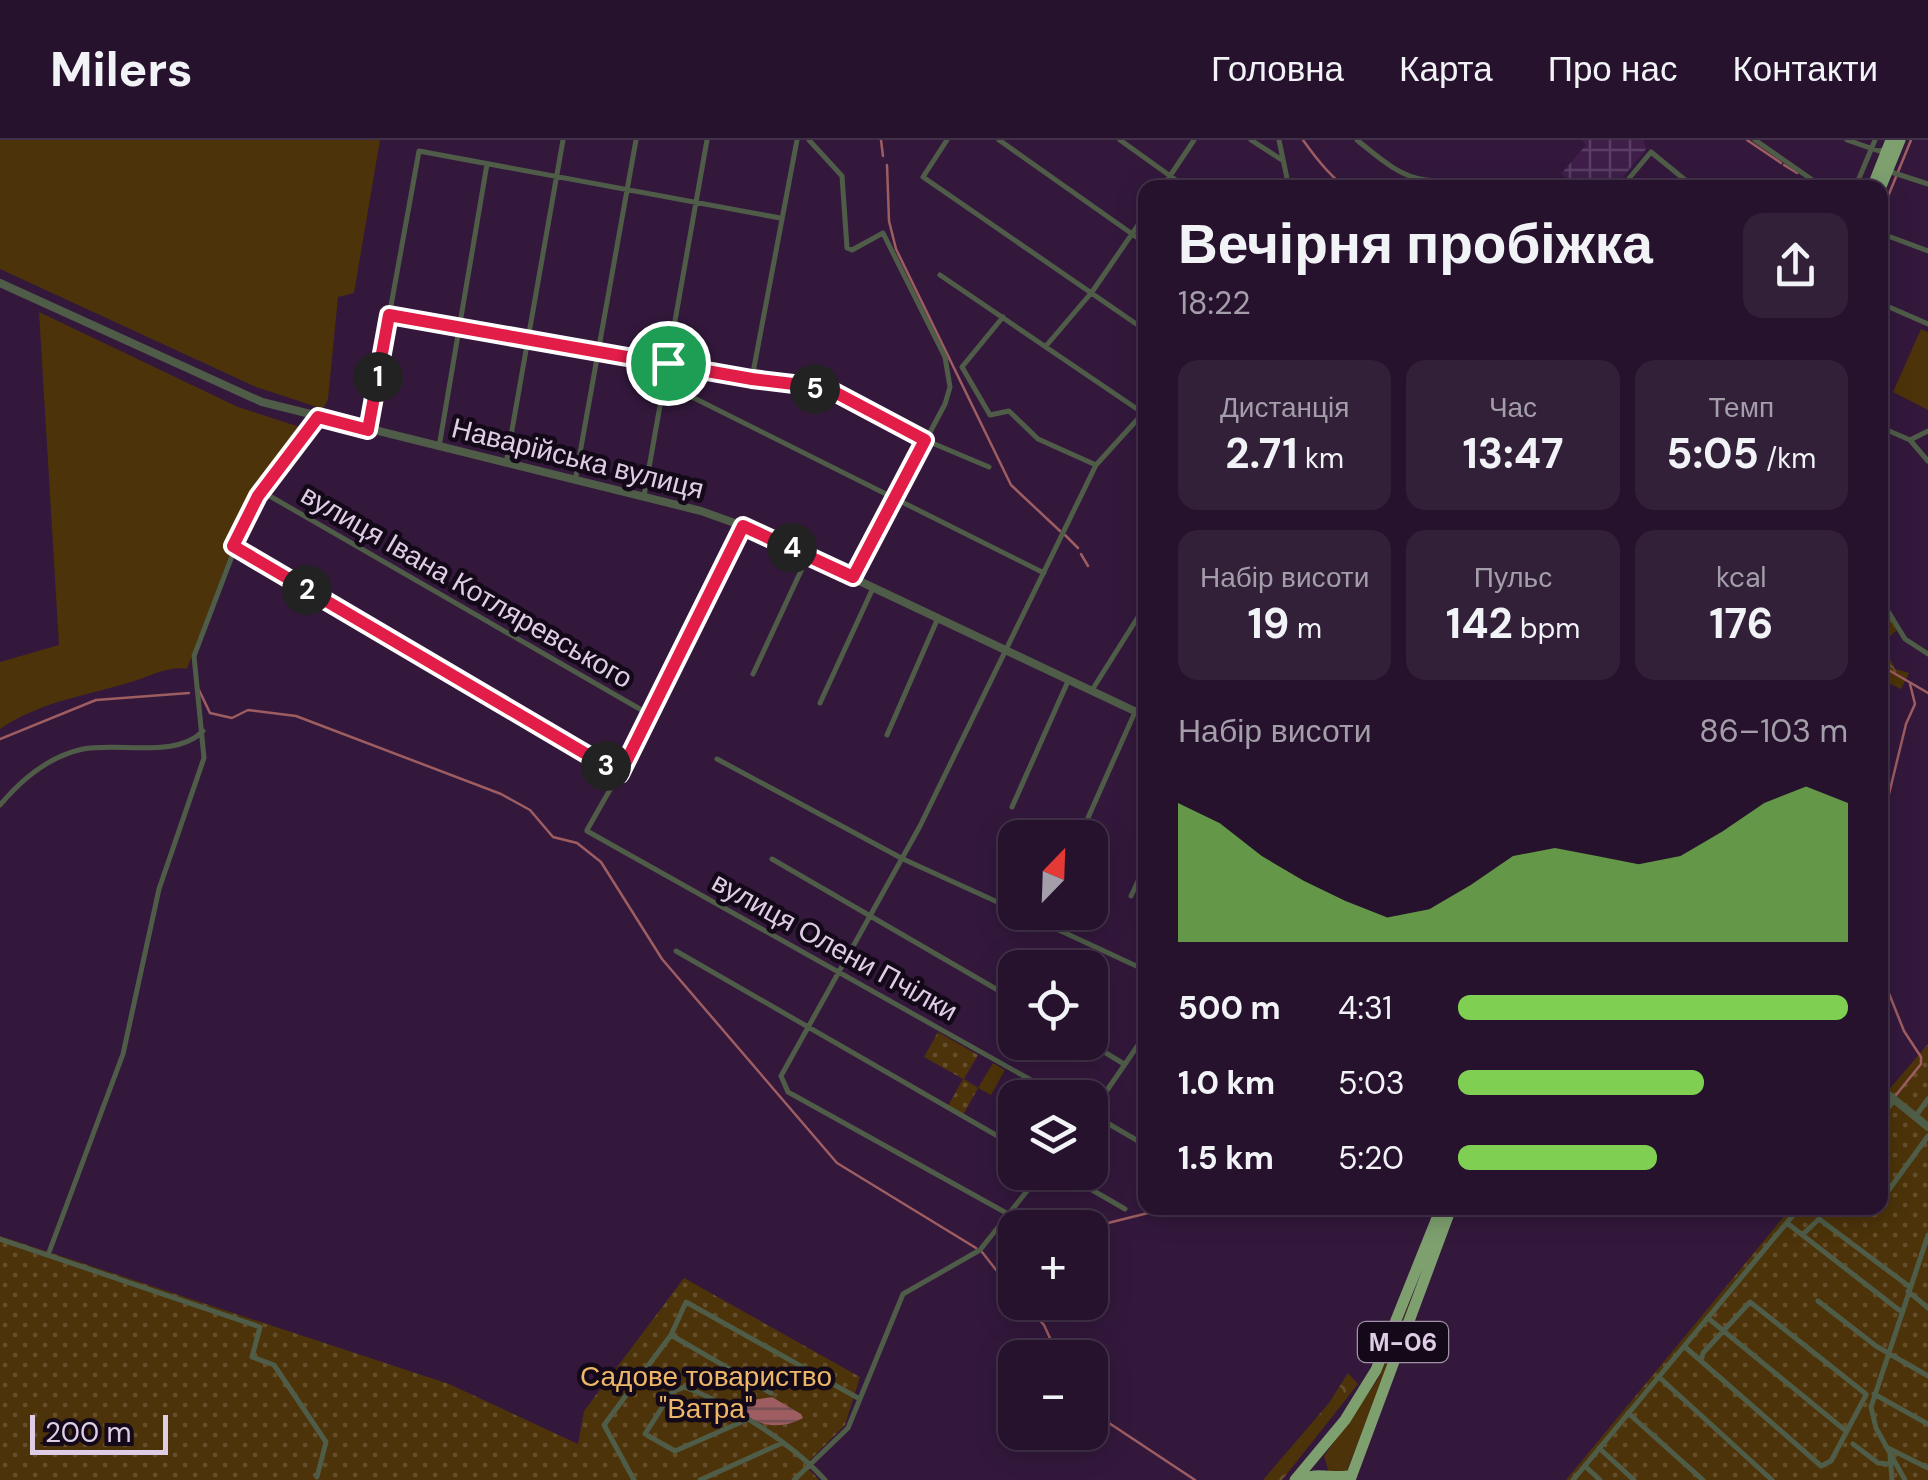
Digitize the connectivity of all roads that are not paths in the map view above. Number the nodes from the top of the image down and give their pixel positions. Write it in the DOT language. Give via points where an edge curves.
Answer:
graph roads {
  1 [pos="562,140"];
  2 [pos="636,140"];
  3 [pos="707,140"];
  4 [pos="797,140"];
  5 [pos="810,140"];
  6 [pos="947,140"];
  7 [pos="999,140"];
  8 [pos="1120,140"];
  9 [pos="1194,140"];
  10 [pos="1251,140"];
  11 [pos="1279,140"];
  12 [pos="1357,140"];
  13 [pos="1755,140"];
  14 [pos="1847,140"];
  15 [pos="1875,140"];
  16 [pos="1900,140"];
  17 [pos="1881,147"];
  18 [pos="1283,160"];
  19 [pos="487,164"];
  20 [pos="1890,171"];
  21 [pos="557,176"];
  22 [pos="1170,176"];
  23 [pos="1167,180"];
  24 [pos="1176,180"];
  25 [pos="1287,180"];
  26 [pos="1424,180"];
  27 [pos="1424,180"];
  28 [pos="1463,180"];
  29 [pos="1628,180"];
  30 [pos="1685,180"];
  31 [pos="1812,180"];
  32 [pos="1861,180"];
  33 [pos="1880,180"];
  34 [pos="1885,180"];
  35 [pos="1928,184"];
  36 [pos="627,189"];
  37 [pos="696,200"];
  38 [pos="780,218"];
  39 [pos="1138,225"];
  40 [pos="1132,234"];
  41 [pos="1888,236"];
  42 [pos="1138,238"];
  43 [pos="1928,251"];
  44 [pos="940,275"];
  45 [pos="0,283"];
  46 [pos="1092,292"];
  47 [pos="1888,306"];
  48 [pos="389,315"];
  49 [pos="1003,317"];
  50 [pos="1928,324"];
  51 [pos="1138,325"];
  52 [pos="460,328"];
  53 [pos="528,338"];
  54 [pos="1046,346"];
  55 [pos="598,350"];
  56 [pos="668,363"];
  57 [pos="752,379"];
  58 [pos="664,383"];
  59 [pos="1138,408"];
  60 [pos="318,417"];
  61 [pos="1138,419"];
  62 [pos="368,430"];
  63 [pos="1888,430"];
  64 [pos="1928,431"];
  65 [pos="925,440"];
  66 [pos="1910,440"];
  67 [pos="438,447"];
  68 [pos="1928,461"];
  69 [pos="506,464"];
  70 [pos="1096,465"];
  71 [pos="988,466"];
  72 [pos="575,480"];
  73 [pos="261,491"];
  74 [pos="644,498"];
  75 [pos="894,499"];
  76 [pos="743,526"];
  77 [pos="233,546"];
  78 [pos="808,555"];
  79 [pos="1044,573"];
  80 [pos="853,577"];
  81 [pos="874,586"];
  82 [pos="1888,611"];
  83 [pos="938,617"];
  84 [pos="1138,617"];
  85 [pos="1005,649"];
  86 [pos="1928,654"];
  87 [pos="754,674"];
  88 [pos="1069,679"];
  89 [pos="1092,690"];
  90 [pos="820,704"];
  91 [pos="1138,713"];
  92 [pos="652,716"];
  93 [pos="1138,718"];
  94 [pos="203,731"];
  95 [pos="887,734"];
  96 [pos="717,759"];
  97 [pos="620,774"];
  98 [pos="0,805"];
  99 [pos="1012,806"];
  100 [pos="1088,820"];
  101 [pos="772,859"];
  102 [pos="903,859"];
  103 [pos="1138,881"];
  104 [pos="1131,896"];
  105 [pos="998,902"];
  106 [pos="872,916"];
  107 [pos="1058,930"];
  108 [pos="676,951"];
  109 [pos="1138,967"];
  110 [pos="842,970"];
  111 [pos="998,990"];
  112 [pos="809,1027"];
  113 [pos="1138,1045"];
  114 [pos="1108,1054"];
  115 [pos="1124,1064"];
  116 [pos="1032,1080"];
  117 [pos="1108,1088"];
  118 [pos="1888,1095"];
  119 [pos="1928,1099"];
  120 [pos="1894,1100"];
  121 [pos="1888,1107"];
  122 [pos="1916,1117"];
  123 [pos="1108,1124"];
  124 [pos="1928,1128"];
  125 [pos="998,1136"];
  126 [pos="1928,1136"];
  127 [pos="1138,1141"];
  128 [pos="1092,1190"];
  129 [pos="1888,1191"];
  130 [pos="1125,1209"];
  131 [pos="1001,1210"];
  132 [pos="1438,1215"];
  133 [pos="1448,1215"];
  134 [pos="1793,1215"];
  135 [pos="1786,1223"];
  136 [pos="998,1229"];
  137 [pos="1928,1234"];
  138 [pos="1802,1235"];
  139 [pos="0,1239"];
  140 [pos="48,1254"];
  141 [pos="1909,1289"];
  142 [pos="1818,1301"];
  143 [pos="1928,1308"];
  144 [pos="1900,1312"];
  145 [pos="1709,1319"];
  146 [pos="1723,1330"];
  147 [pos="672,1336"];
  148 [pos="1685,1347"];
  149 [pos="1887,1352"];
  150 [pos="1702,1361"];
  151 [pos="1928,1376"];
  152 [pos="1660,1378"];
  153 [pos="771,1393"];
  154 [pos="1871,1396"];
  155 [pos="858,1398"];
  156 [pos="1628,1413"];
  157 [pos="746,1420"];
  158 [pos="1928,1424"];
  159 [pos="1846,1431"];
  160 [pos="1330,1438"];
  161 [pos="780,1444"];
  162 [pos="1853,1444"];
  163 [pos="1886,1447"];
  164 [pos="1599,1448"];
  165 [pos="1890,1455"];
  166 [pos="811,1464"];
  167 [pos="1888,1464"];
  168 [pos="1586,1467"];
  169 [pos="1928,1468"];
  170 [pos="317,1477"];
  171 [pos="1331,1478"];
  172 [pos="1351,1478"];
  173 [pos="634,1480"];
  174 [pos="700,1480"];
  175 [pos="794,1480"];
  176 [pos="825,1480"];
  177 [pos="1297,1480"];
  178 [pos="1573,1480"];
  179 [pos="1600,1480"];
  180 [pos="1634,1480"];
  181 [pos="1703,1480"];
  182 [pos="1772,1480"];
  183 [pos="1892,1480"];
  184 [pos="1905,1480"];
  1 -- 21 [label="street"];
  2 -- 36 [label="street"];
  3 -- 37 [label="street"];
  4 -- 38 [label="street"];
  5 -- 65 [label="street" via="842,176 848,248 883,233 950,374 945,404"];
  6 -- 46 [label="street" via="923,177"];
  7 -- 40 [label="street"];
  8 -- 22 [label="street"];
  9 -- 22 [label="street"];
  10 -- 18 [label="street"];
  11 -- 18 [label="street"];
  12 -- 27 [label="street" via="1393,168"];
  13 -- 31 [label="street"];
  14 -- 17 [label="street"];
  15 -- 17 [label="street"];
  16 -- 20 [label="highway"];
  17 -- 20 [label="highway"];
  17 -- 32 [label="street"];
  18 -- 25 [label="street"];
  19 -- 21 [label="street"];
  19 -- 48 [label="street" via="417,154"];
  19 -- 52 [label="street"];
  20 -- 33 [label="highway"];
  20 -- 34 [label="highway"];
  20 -- 35 [label="street"];
  21 -- 36 [label="street"];
  21 -- 53 [label="street"];
  22 -- 23 [label="street"];
  22 -- 24 [label="street"];
  26 -- 28 [label="street"];
  29 -- 30 [label="street" via="1651,152"];
  36 -- 37 [label="street"];
  36 -- 55 [label="street"];
  37 -- 38 [label="street"];
  37 -- 56 [label="street"];
  38 -- 57 [label="street"];
  39 -- 40 [label="street"];
  40 -- 42 [label="street"];
  40 -- 46 [label="street"];
  41 -- 43 [label="street"];
  44 -- 49 [label="street"];
  45 -- 60 [label="street, Наварійська вулиця" via="233,390"];
  46 -- 51 [label="street"];
  46 -- 54 [label="street"];
  47 -- 50 [label="street"];
  48 -- 52 [label="street"];
  48 -- 62 [label="street"];
  49 -- 54 [label="street"];
  49 -- 70 [label="street" via="962,367 988,412 994,417 1009,411 1038,440"];
  52 -- 53 [label="street"];
  52 -- 67 [label="street"];
  53 -- 55 [label="street"];
  53 -- 69 [label="street"];
  54 -- 59 [label="street"];
  55 -- 56 [label="street"];
  55 -- 72 [label="street"];
  56 -- 57 [label="street"];
  56 -- 58 [label="street"];
  57 -- 65 [label="street" via="832,389"];
  58 -- 74 [label="street"];
  58 -- 75 [label="street"];
  60 -- 62 [label="street, Наварійська вулиця"];
  60 -- 73 [label="street"];
  61 -- 70 [label="street"];
  62 -- 67 [label="street, Наварійська вулиця"];
  63 -- 66 [label="street"];
  64 -- 66 [label="street"];
  65 -- 71 [label="street"];
  65 -- 75 [label="street"];
  66 -- 68 [label="street"];
  67 -- 69 [label="street, Наварійська вулиця"];
  69 -- 72 [label="street, Наварійська вулиця"];
  70 -- 79 [label="street"];
  72 -- 74 [label="street, Наварійська вулиця"];
  73 -- 77 [label="street"];
  73 -- 92 [label="street, вулиця Івана Котляревського"];
  74 -- 76 [label="street, Наварійська вулиця"];
  75 -- 79 [label="street"];
  75 -- 80 [label="street"];
  76 -- 78 [label="street, Наварійська вулиця"];
  76 -- 92 [label="street"];
  77 -- 94 [label="street" via="192,663"];
  77 -- 97 [label="street"];
  78 -- 80 [label="street, Наварійська вулиця"];
  78 -- 87 [label="street"];
  79 -- 85 [label="street"];
  80 -- 81 [label="street, Наварійська вулиця"];
  81 -- 83 [label="street, Наварійська вулиця"];
  81 -- 90 [label="street"];
  82 -- 86 [label="street" via="1905,639"];
  83 -- 85 [label="street, Наварійська вулиця"];
  83 -- 95 [label="street"];
  84 -- 89 [label="street"];
  85 -- 88 [label="street, Наварійська вулиця"];
  85 -- 102 [label="street"];
  88 -- 89 [label="street, Наварійська вулиця"];
  88 -- 99 [label="street"];
  89 -- 91 [label="street, Наварійська вулиця"];
  92 -- 97 [label="street"];
  93 -- 100 [label="street"];
  94 -- 98 [label="street" via="180,744 73,752 29,775"];
  94 -- 140 [label="street" via="201,769 158,890 126,1044"];
  96 -- 102 [label="street"];
  97 -- 110 [label="street, вулиця Олени Пчілки" via="588,830"];
  101 -- 106 [label="street"];
  102 -- 105 [label="street"];
  102 -- 106 [label="street"];
  103 -- 104 [label="street"];
  106 -- 110 [label="street"];
  106 -- 111 [label="street"];
  107 -- 109 [label="street"];
  108 -- 112 [label="street"];
  110 -- 112 [label="street"];
  110 -- 116 [label="street, вулиця Олени Пчілки"];
  112 -- 125 [label="street"];
  112 -- 131 [label="street" via="782,1085"];
  113 -- 115 [label="street"];
  114 -- 115 [label="street"];
  115 -- 117 [label="street"];
  118 -- 120 [label="street"];
  119 -- 122 [label="street"];
  120 -- 121 [label="street"];
  120 -- 122 [label="street"];
  122 -- 124 [label="street"];
  123 -- 127 [label="street"];
  126 -- 129 [label="street"];
  128 -- 130 [label="street"];
  132 -- 160 [label="highway, М-06" via="1386,1349"];
  133 -- 172 [label="highway, М-06"];
  134 -- 135 [label="street"];
  135 -- 138 [label="street"];
  135 -- 145 [label="street"];
  136 -- 155 [label="street" via="980,1250 902,1294"];
  137 -- 141 [label="street"];
  138 -- 141 [label="street" via="1819,1219"];
  138 -- 144 [label="street"];
  139 -- 140 [label="street"];
  140 -- 170 [label="street" via="260,1328 252,1357 274,1365 326,1442"];
  141 -- 143 [label="street"];
  141 -- 144 [label="street"];
  142 -- 149 [label="street"];
  144 -- 149 [label="street"];
  145 -- 146 [label="street"];
  145 -- 148 [label="street"];
  146 -- 150 [label="street"];
  146 -- 154 [label="street" via="1750,1302"];
  146 -- 159 [label="street"];
  147 -- 153 [label="street"];
  147 -- 155 [label="street" via="690,1302"];
  147 -- 173 [label="street" via="604,1425"];
  148 -- 150 [label="street"];
  148 -- 152 [label="street"];
  149 -- 151 [label="street"];
  149 -- 154 [label="street"];
  150 -- 159 [label="street" via="1822,1466 1829,1465"];
  152 -- 156 [label="street"];
  152 -- 182 [label="street"];
  154 -- 158 [label="street"];
  154 -- 159 [label="street"];
  154 -- 163 [label="street" via="1872,1418"];
  155 -- 166 [label="street" via="848,1428"];
  156 -- 164 [label="street"];
  156 -- 181 [label="street"];
  157 -- 157 [label="street" via="727,1403 685,1387 672,1392 645,1434 674,1450"];
  157 -- 161 [label="street"];
  160 -- 171 [label="highway" via="1321,1460"];
  160 -- 177 [label="highway, М-06"];
  161 -- 166 [label="street"];
  161 -- 174 [label="street"];
  162 -- 167 [label="street"];
  163 -- 165 [label="street"];
  163 -- 169 [label="street"];
  164 -- 168 [label="street"];
  164 -- 180 [label="street"];
  165 -- 167 [label="street"];
  165 -- 184 [label="street"];
  166 -- 175 [label="street"];
  166 -- 176 [label="street"];
  167 -- 183 [label="street"];
  168 -- 178 [label="street"];
  168 -- 179 [label="street"];
  171 -- 172 [label="highway"];
  171 -- 177 [label="highway"];
}
